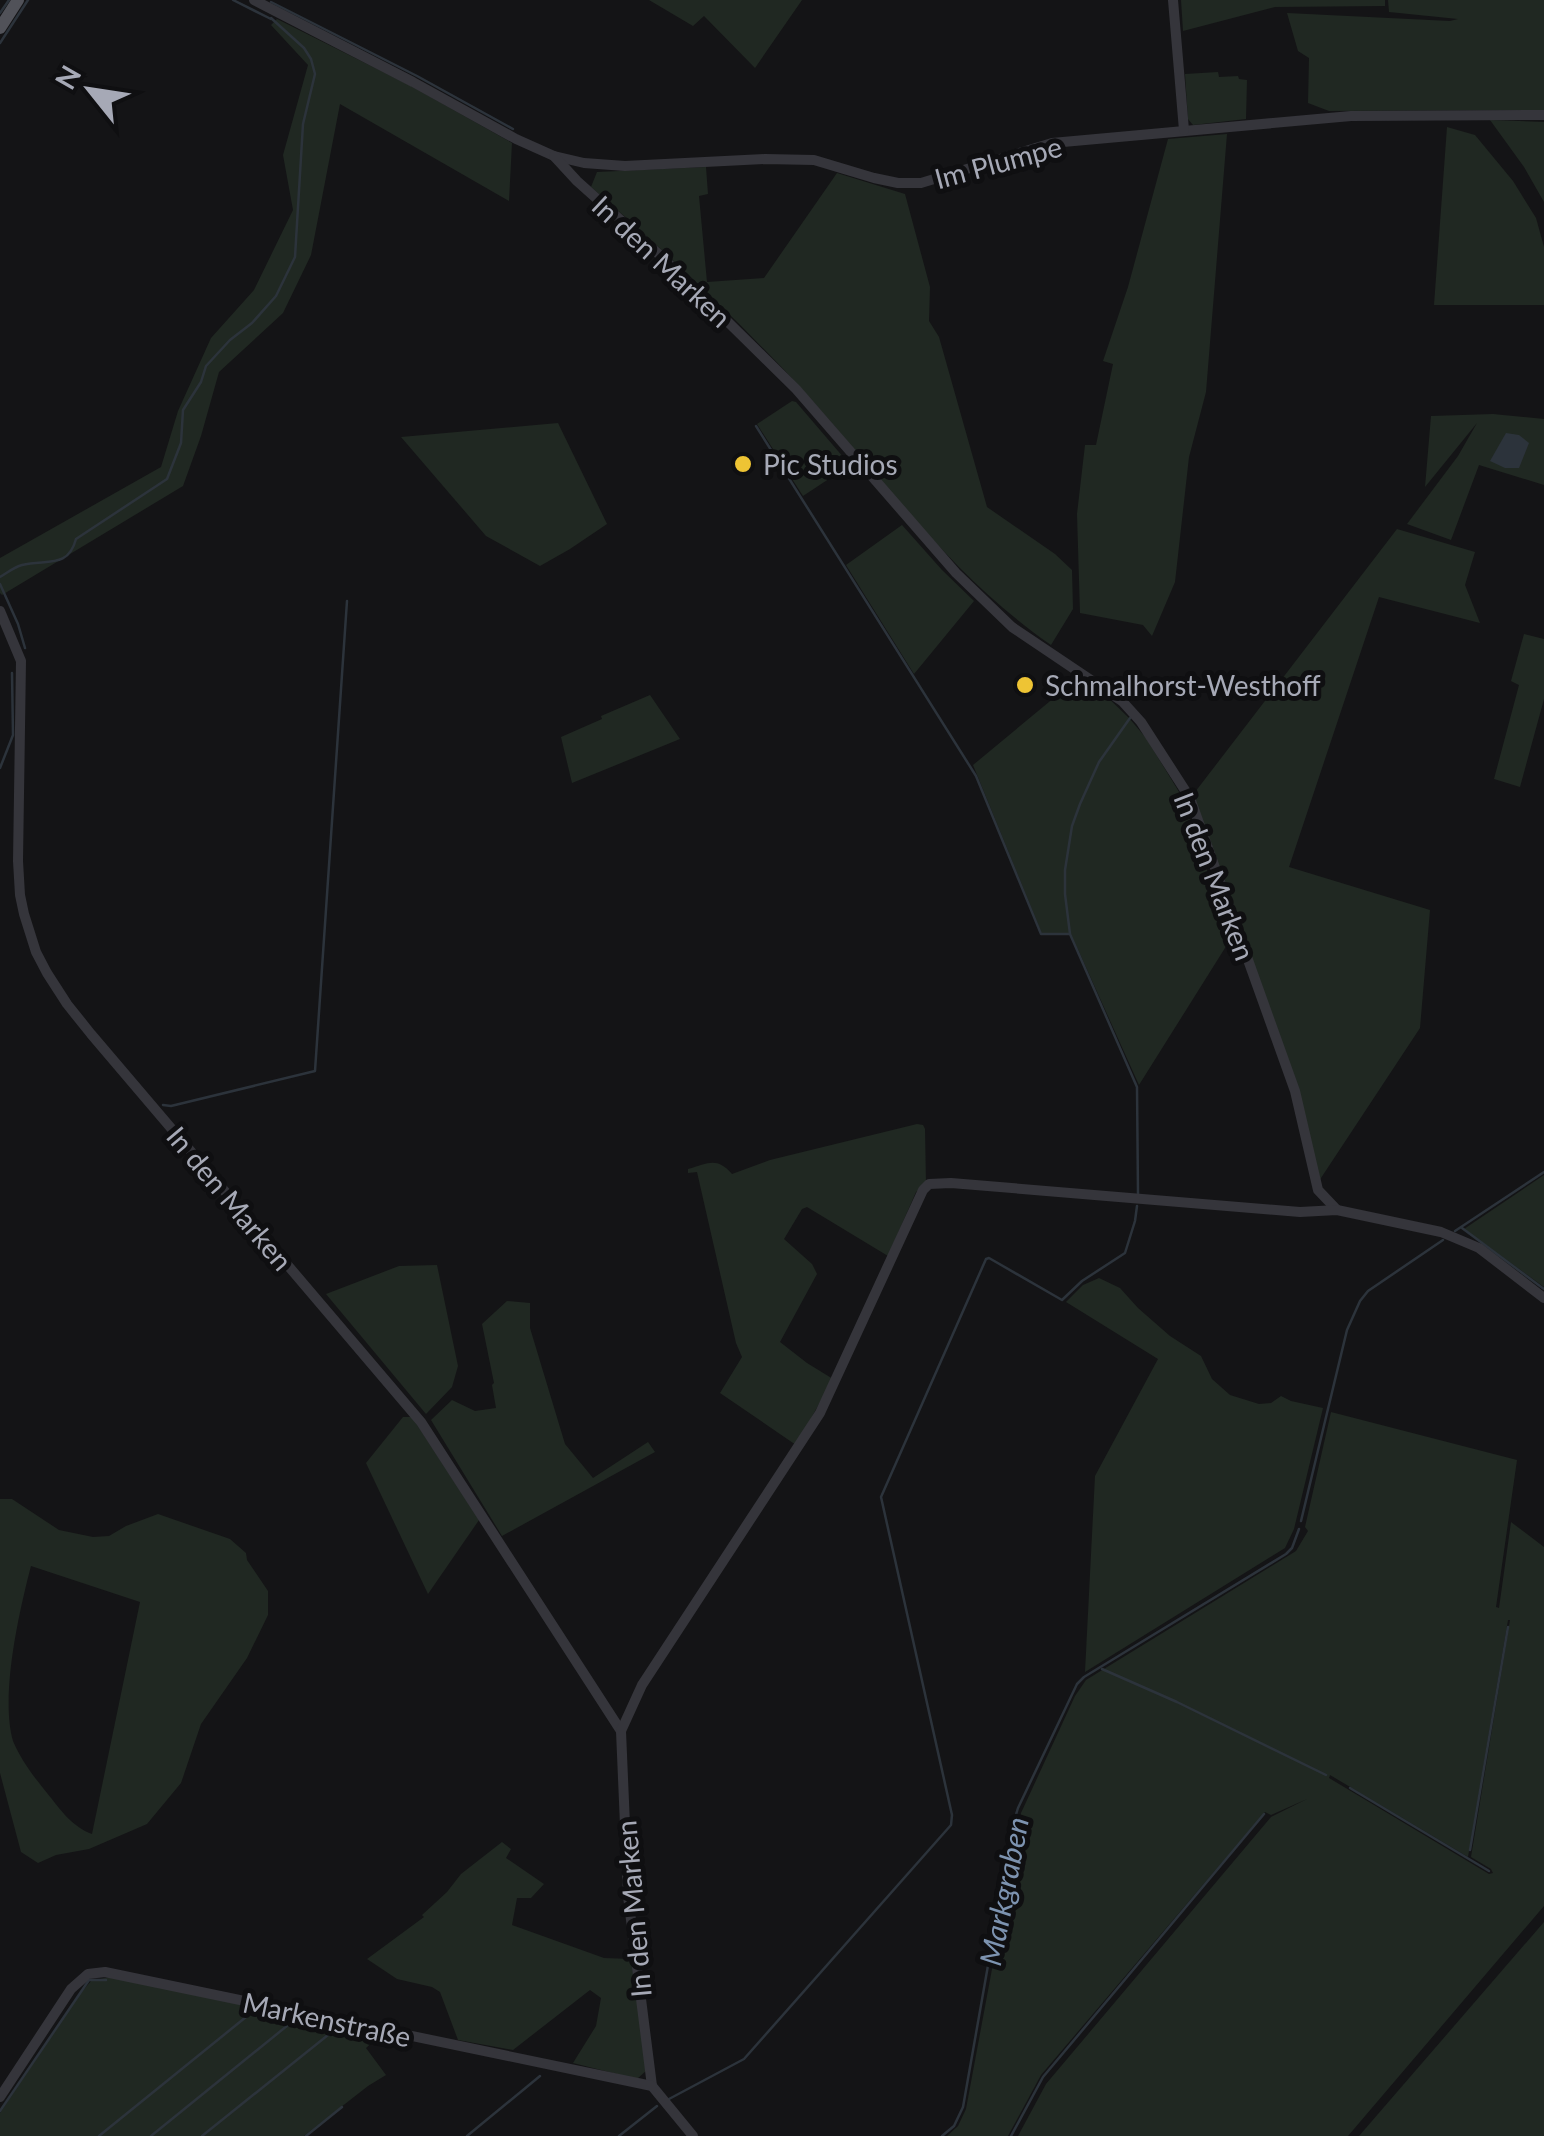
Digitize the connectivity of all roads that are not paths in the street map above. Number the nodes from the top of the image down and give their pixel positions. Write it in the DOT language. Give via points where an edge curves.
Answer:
graph roads {
  1 [pos="18,0"];
  2 [pos="254,0"];
  3 [pos="1173,0"];
  4 [pos="0,28"];
  5 [pos="1544,115"];
  6 [pos="1184,130"];
  7 [pos="554,156"];
  8 [pos="584,164"];
  9 [pos="577,181"];
  10 [pos="0,612"];
  11 [pos="1318,1190"];
  12 [pos="1337,1210"];
  13 [pos="1300,1212"];
  14 [pos="1544,1298"];
  15 [pos="621,1731"];
  16 [pos="652,2086"];
  17 [pos="0,2098"];
  18 [pos="693,2136"];
  1 -- 4 [label="main road"];
  2 -- 7 [label="street, Im Plumpe"];
  3 -- 6 [label="street"];
  5 -- 6 [label="street, Im Plumpe" via="1351,116"];
  6 -- 8 [label="street, Im Plumpe" via="1052,143 921,183 814,160"];
  7 -- 8 [label="street, Im Plumpe"];
  7 -- 9 [label="street, In den Marken"];
  8 -- 9 [label="street"];
  9 -- 11 [label="street, In den Marken" via="796,389 956,573 1012,627 1122,701 1141,722 1190,798 1295,1091"];
  10 -- 15 [label="street, In den Marken" via="21,661 20,895 47,974 421,1422"];
  11 -- 12 [label="street"];
  11 -- 13 [label="street"];
  12 -- 13 [label="street, In den Marken"];
  12 -- 14 [label="street, In den Marken" via="1460,1240"];
  13 -- 15 [label="street, In den Marken" via="929,1184 820,1414 642,1686"];
  15 -- 16 [label="street, In den Marken" via="628,1896"];
  16 -- 17 [label="street, Markenstraße" via="105,1972 88,1974 71,1989"];
  16 -- 18 [label="street"];
}
